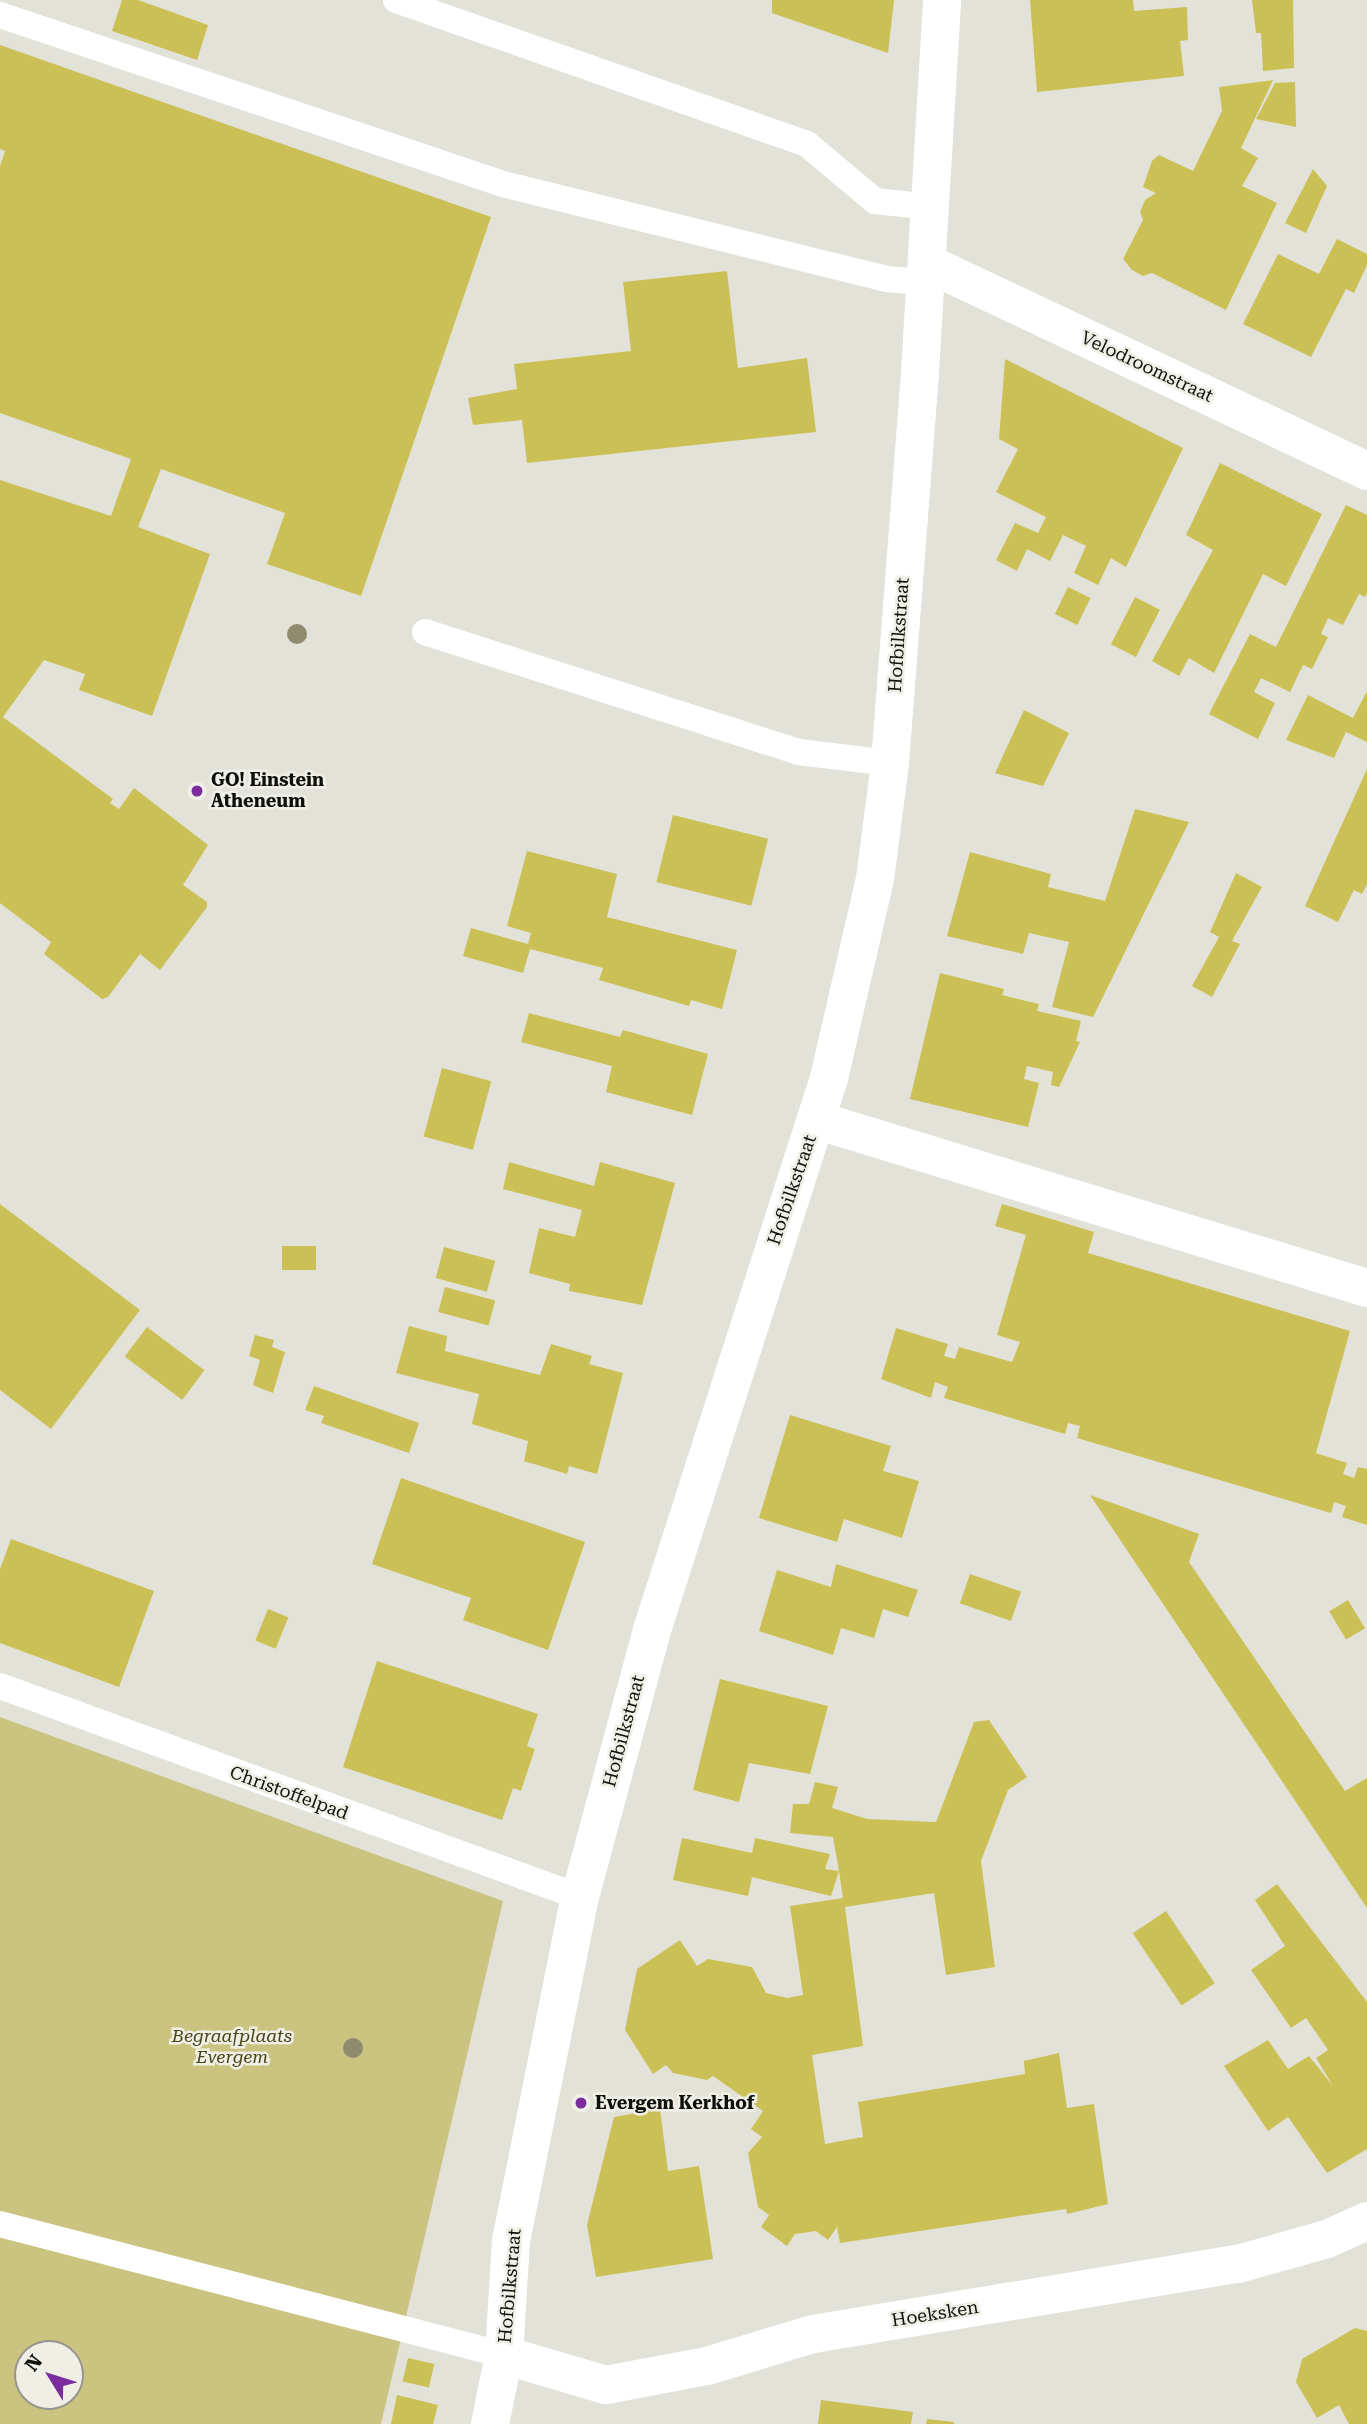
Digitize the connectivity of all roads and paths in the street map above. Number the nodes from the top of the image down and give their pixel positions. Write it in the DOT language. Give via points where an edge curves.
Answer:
graph roads {
  1 [pos="396,0"];
  2 [pos="942,0"];
  3 [pos="0,15"];
  4 [pos="930,207"];
  5 [pos="925,272"];
  6 [pos="1367,471"];
  7 [pos="425,632"];
  8 [pos="890,763"];
  9 [pos="816,1120"];
  10 [pos="1367,1288"];
  11 [pos="0,1686"];
  12 [pos="580,1897"];
  13 [pos="1367,2221"];
  14 [pos="0,2224"];
  15 [pos="504,2355"];
  16 [pos="490,2424"];
  1 -- 4 [label="lane" via="807,144 875,201"];
  2 -- 4 [label="street, Hofbilkstraat"];
  3 -- 5 [label="lane" via="503,184 887,279"];
  4 -- 5 [label="street, Hofbilkstraat"];
  5 -- 6 [label="street, Velodroomstraat"];
  5 -- 8 [label="street, Hofbilkstraat"];
  7 -- 8 [label="lane" via="799,752"];
  8 -- 9 [label="street, Hofbilkstraat" via="875,880"];
  9 -- 10 [label="street"];
  9 -- 12 [label="street, Hofbilkstraat" via="652,1630"];
  11 -- 12 [label="lane, Christoffelpad"];
  12 -- 15 [label="street, Hofbilkstraat" via="511,2241"];
  13 -- 15 [label="street, Hoeksken" via="1327,2239 1238,2264 813,2334 707,2366 606,2385"];
  14 -- 15 [label="lane"];
  15 -- 16 [label="street, Hofbilkstraat"];
}
